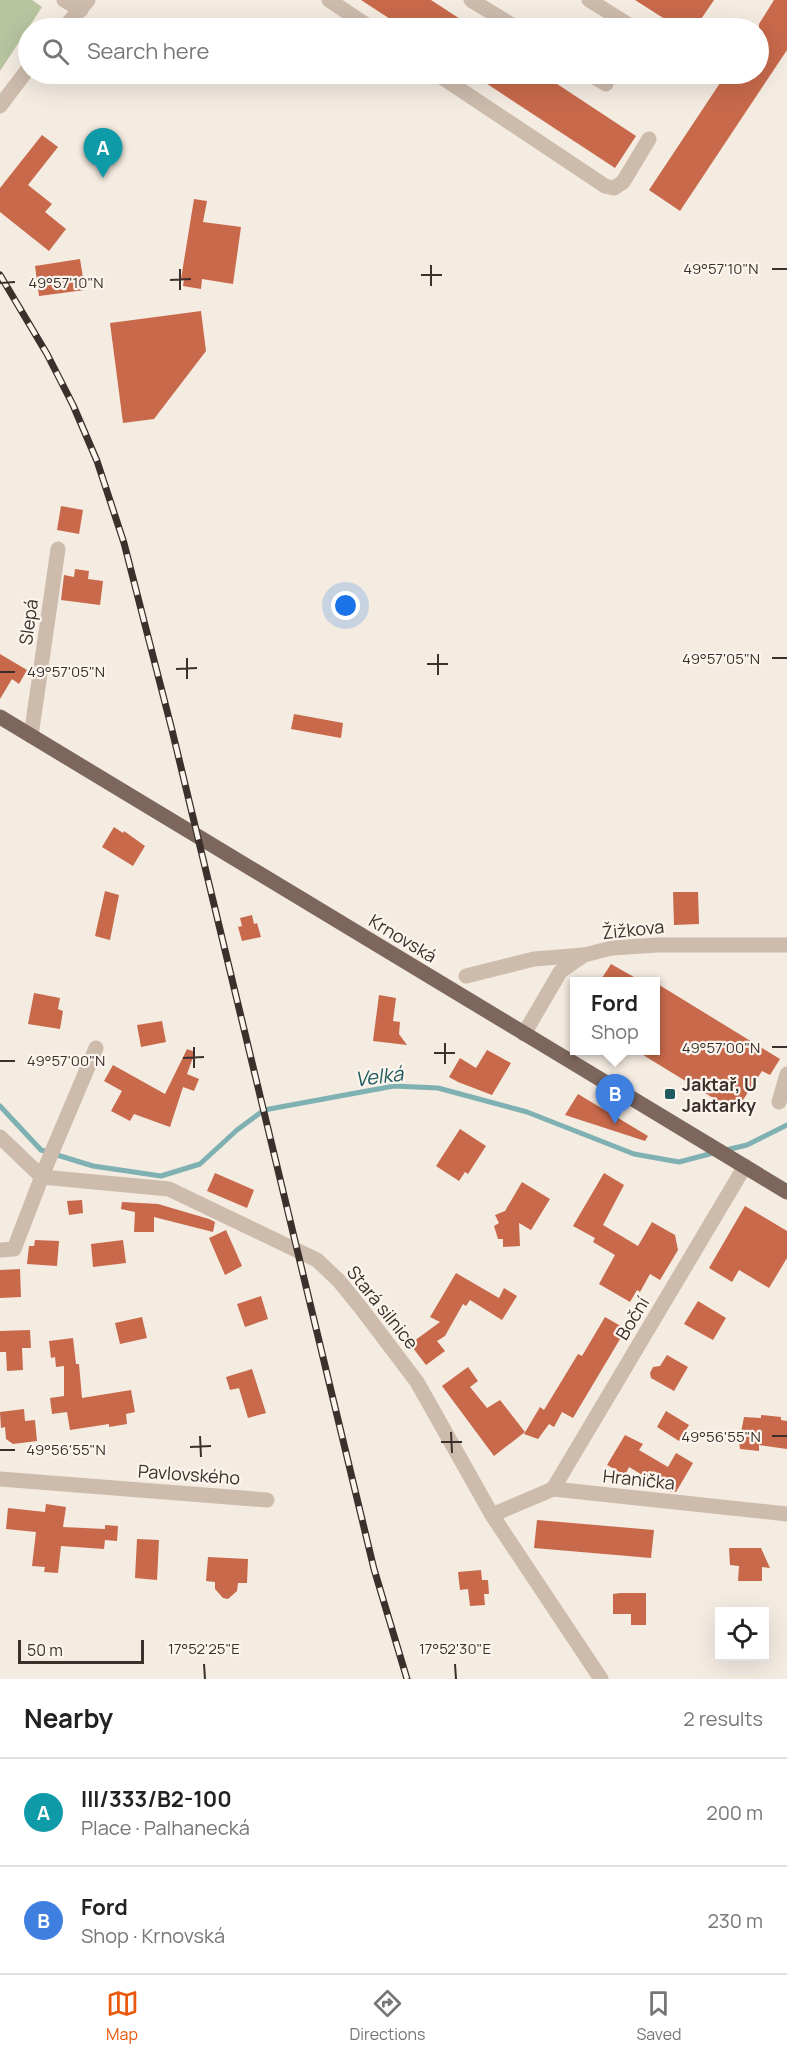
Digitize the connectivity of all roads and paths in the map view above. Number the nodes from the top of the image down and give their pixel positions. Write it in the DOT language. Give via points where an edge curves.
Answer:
graph roads {
  1 [pos="64,0"];
  2 [pos="329,0"];
  3 [pos="471,0"];
  4 [pos="589,0"];
  5 [pos="85,5"];
  6 [pos="73,18"];
  7 [pos="355,18"];
  8 [pos="501,18"];
  9 [pos="618,18"];
  10 [pos="18,82"];
  11 [pos="452,84"];
  12 [pos="0,106"];
  13 [pos="649,139"];
  14 [pos="58,549"];
  15 [pos="0,717"];
  16 [pos="31,736"];
  17 [pos="787,945"];
  18 [pos="584,955"];
  19 [pos="466,976"];
  20 [pos="524,1034"];
  21 [pos="96,1048"];
  22 [pos="787,1074"];
  23 [pos="779,1102"];
  24 [pos="0,1137"];
  25 [pos="745,1166"];
  26 [pos="44,1172"];
  27 [pos="787,1192"];
  28 [pos="0,1250"];
  29 [pos="0,1479"];
  30 [pos="553,1489"];
  31 [pos="267,1500"];
  32 [pos="787,1514"];
  33 [pos="492,1515"];
  34 [pos="601,1679"];
  1 -- 5 [label="street"];
  2 -- 7 [label="street"];
  3 -- 8 [label="street"];
  4 -- 9 [label="street"];
  5 -- 6 [label="street"];
  10 -- 12 [label="street"];
  11 -- 13 [label="street" via="605,186 614,188 623,182"];
  14 -- 16 [label="street, Slepá"];
  15 -- 16 [label="main road, Krnovská"];
  16 -- 20 [label="main road, Krnovská"];
  17 -- 18 [label="street, Žižkova" via="657,945 612,948"];
  18 -- 19 [label="street" via="534,959"];
  18 -- 20 [label="street, Žižkova" via="560,972"];
  20 -- 25 [label="main road, Krnovská"];
  21 -- 26 [label="street"];
  22 -- 23 [label="street"];
  24 -- 26 [label="street"];
  25 -- 27 [label="main road, Krnovská"];
  25 -- 30 [label="street, Boční"];
  26 -- 28 [label="street" via="14,1249"];
  26 -- 33 [label="street, Stará silnice" via="170,1189 317,1260 362,1308 417,1382"];
  29 -- 31 [label="street, Pavlovského"];
  30 -- 32 [label="street, Hranička"];
  30 -- 33 [label="street, Hranička"];
  33 -- 34 [label="street, Stará silnice"];
}
